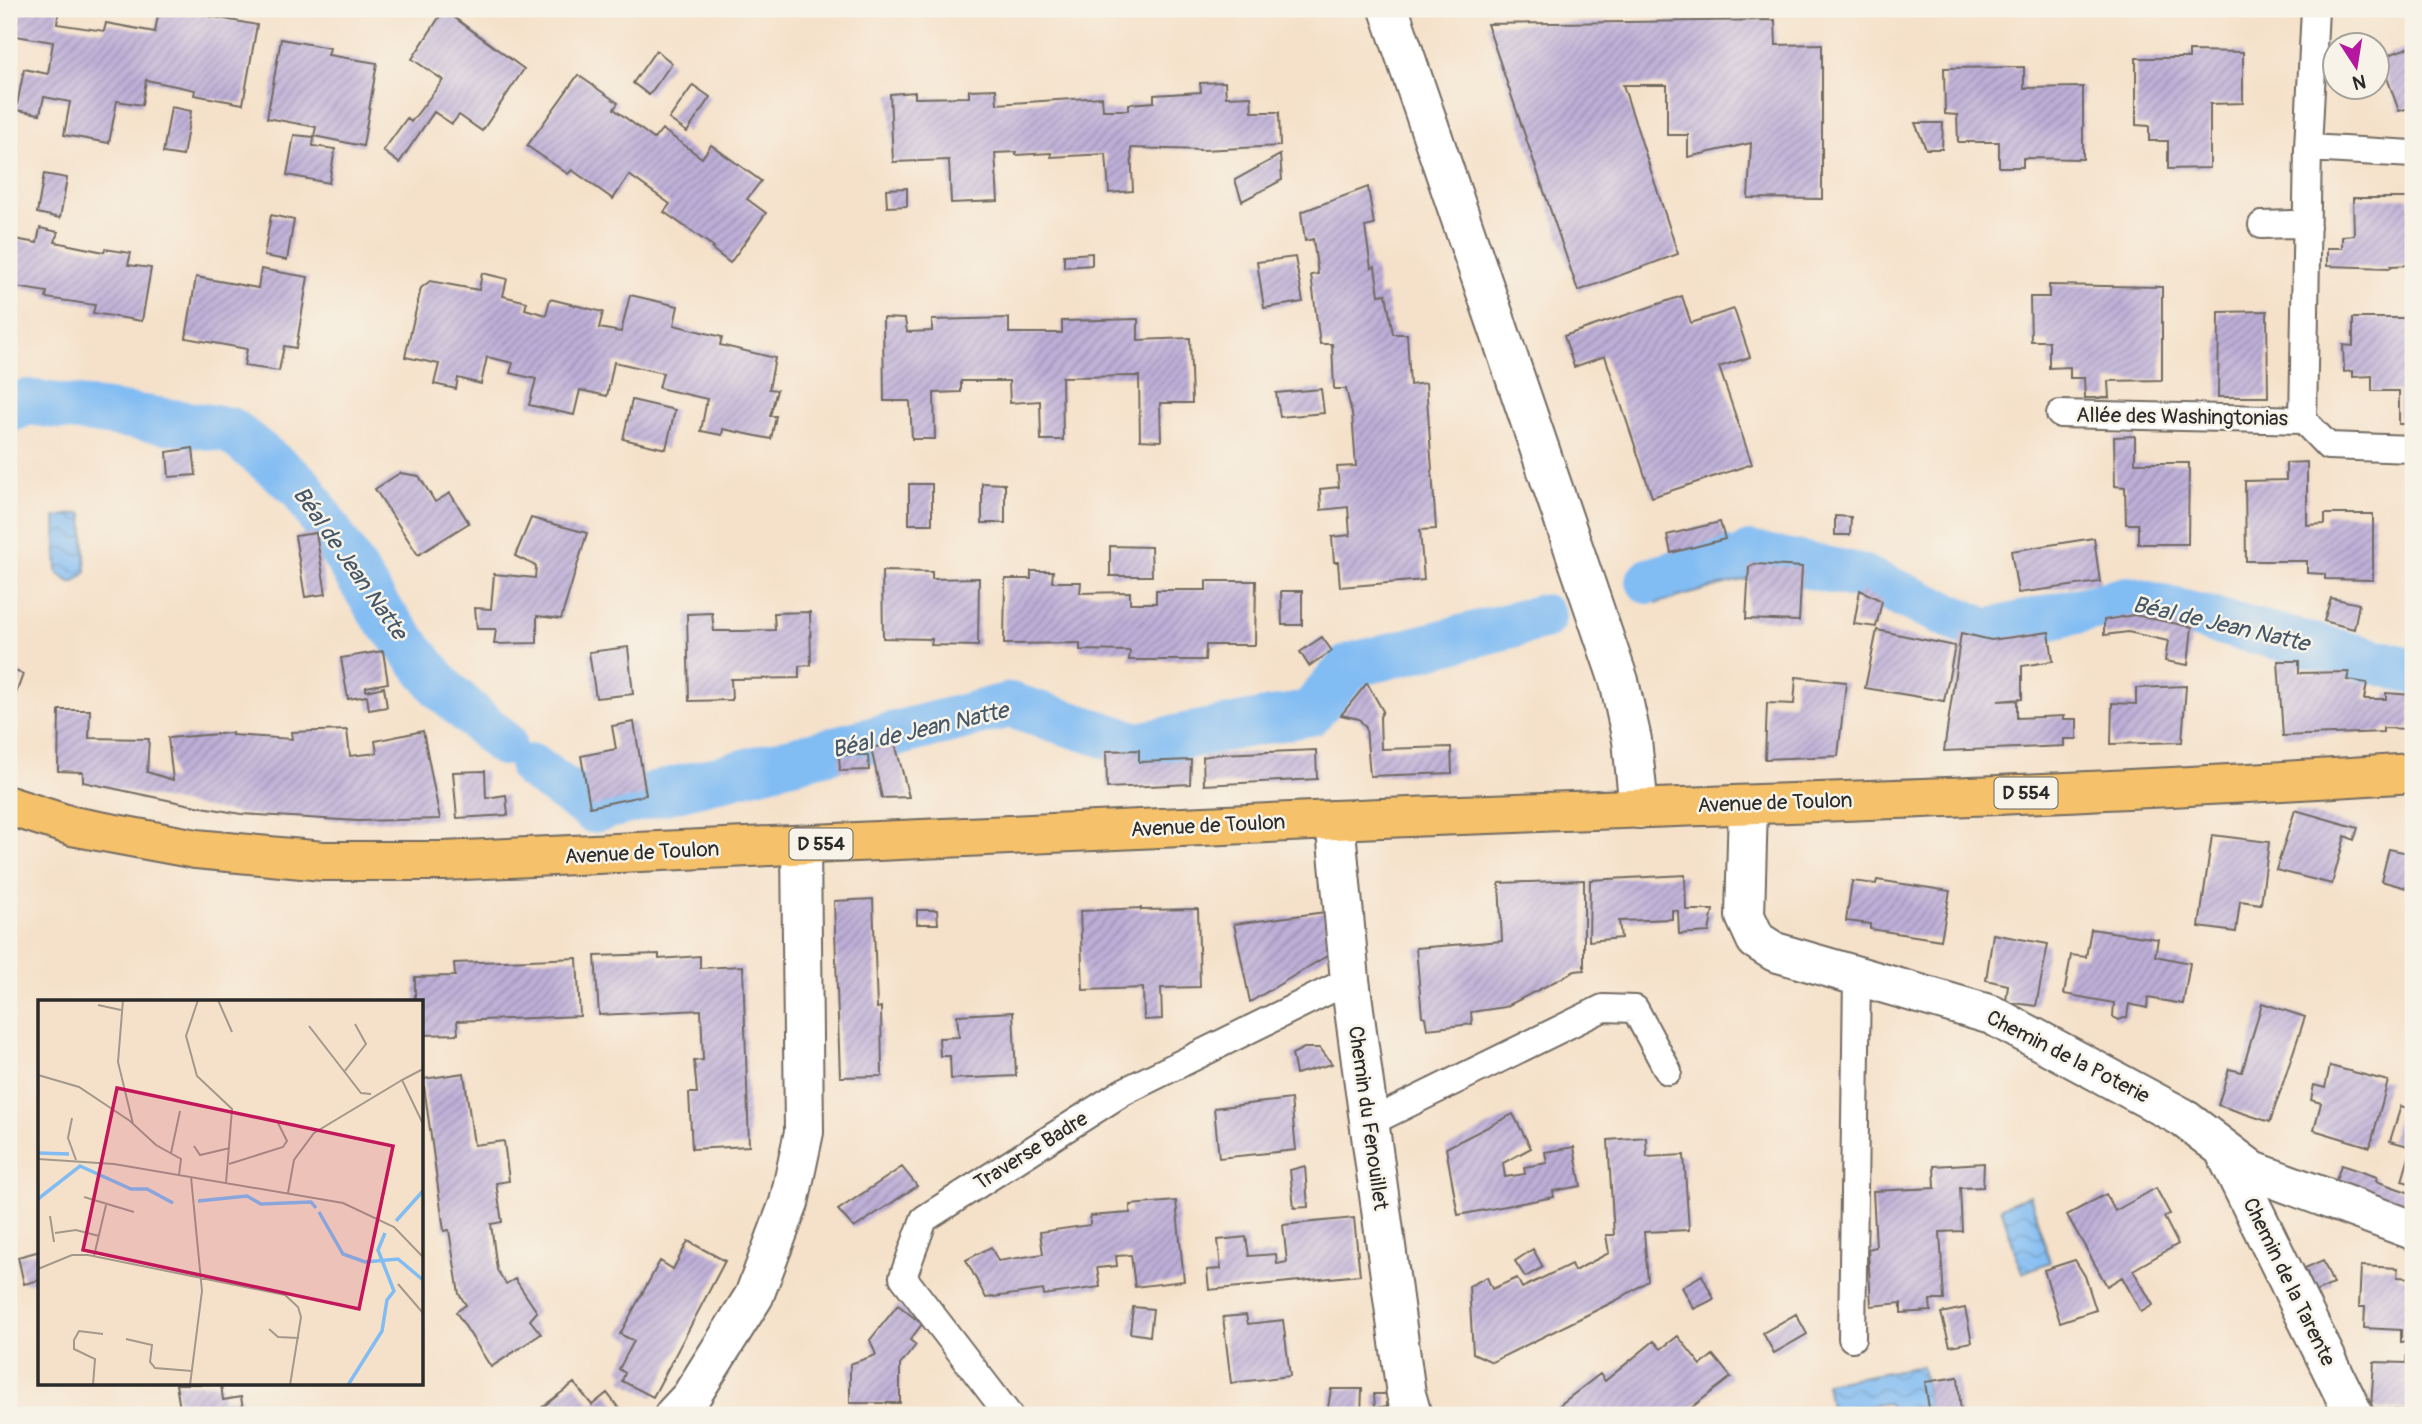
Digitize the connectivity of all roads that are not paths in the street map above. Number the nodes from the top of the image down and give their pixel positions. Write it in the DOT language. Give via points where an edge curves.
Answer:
graph roads {
  1 [pos="1389,9"];
  2 [pos="2315,9"];
  3 [pos="2308,148"];
  4 [pos="2413,154"];
  5 [pos="2262,225"];
  6 [pos="2307,227"];
  7 [pos="2060,414"];
  8 [pos="2303,420"];
  9 [pos="2413,449"];
  10 [pos="2413,773"];
  11 [pos="1748,805"];
  12 [pos="9,806"];
  13 [pos="1639,808"];
  14 [pos="1335,820"];
  15 [pos="801,845"];
  16 [pos="1857,976"];
  17 [pos="1350,980"];
  18 [pos="1668,1071"];
  19 [pos="1369,1124"];
  20 [pos="2224,1148"];
  21 [pos="2413,1230"];
  22 [pos="1853,1338"];
  23 [pos="1009,1414"];
  24 [pos="674,1415"];
  25 [pos="1412,1415"];
  26 [pos="2354,1415"];
  1 -- 13 [label="street" via="1619,681 1632,740"];
  2 -- 3 [label="lane, Allée des Washingtonias"];
  3 -- 4 [label="lane"];
  3 -- 6 [label="lane, Allée des Washingtonias"];
  5 -- 6 [label="lane"];
  6 -- 8 [label="lane, Allée des Washingtonias"];
  7 -- 8 [label="lane, Allée des Washingtonias"];
  8 -- 9 [label="lane, Allée des Washingtonias" via="2329,446"];
  10 -- 11 [label="main road, Avenue de Toulon / D 554"];
  11 -- 13 [label="main road, Avenue de Toulon / D 554"];
  11 -- 16 [label="street, Chemin de la Poterie" via="1745,916 1756,940 1775,952"];
  12 -- 15 [label="main road, Avenue de Toulon / D 554" via="72,825 196,849 323,862"];
  13 -- 14 [label="main road, Avenue de Toulon / D 554"];
  14 -- 15 [label="main road, Avenue de Toulon / D 554"];
  14 -- 17 [label="street, Chemin du Fenouillet"];
  15 -- 24 [label="street" via="804,1132 792,1191 754,1296 690,1398"];
  16 -- 20 [label="street, Chemin de la Poterie" via="1992,1015 2182,1117"];
  16 -- 22 [label="lane"];
  17 -- 19 [label="street, Chemin du Fenouillet"];
  17 -- 23 [label="lane, Traverse Badre" via="1123,1092 923,1219 903,1276"];
  18 -- 19 [label="lane" via="1635,1009 1603,1009"];
  19 -- 25 [label="street, Chemin du Fenouillet"];
  20 -- 21 [label="street, Chemin de la Poterie" via="2253,1171"];
  20 -- 26 [label="street, Chemin de la Tarente"];
}
